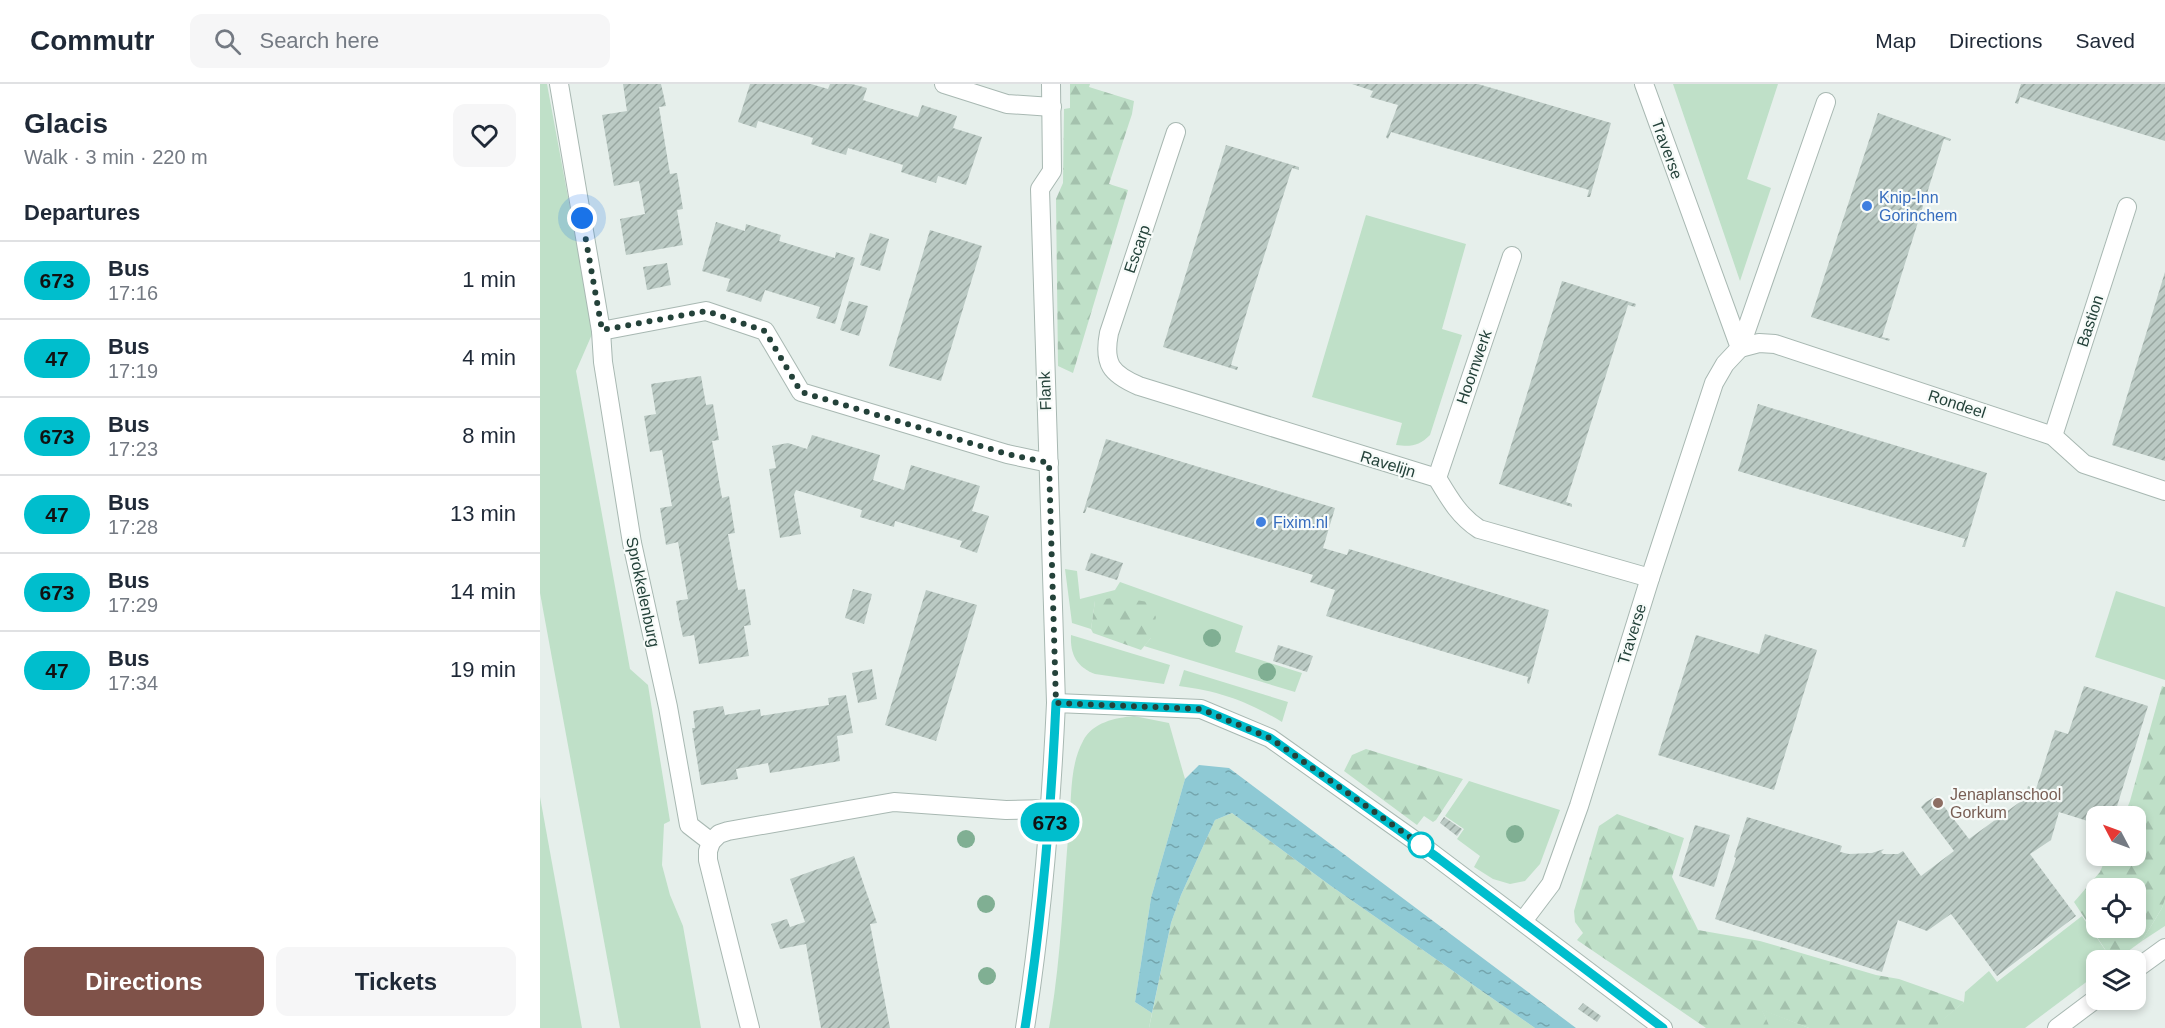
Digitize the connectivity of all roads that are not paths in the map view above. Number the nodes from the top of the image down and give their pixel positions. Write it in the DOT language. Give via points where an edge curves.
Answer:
graph roads {
  1 [pos="559,84"];
  2 [pos="944,84"];
  3 [pos="1051,84"];
  4 [pos="1644,84"];
  5 [pos="1826,102"];
  6 [pos="1052,107"];
  7 [pos="1176,132"];
  8 [pos="2127,207"];
  9 [pos="1512,255"];
  10 [pos="602,330"];
  11 [pos="1740,348"];
  12 [pos="1111,367"];
  13 [pos="2053,436"];
  14 [pos="1049,463"];
  15 [pos="1437,478"];
  16 [pos="2165,491"];
  17 [pos="1650,578"];
  18 [pos="1056,703"];
  19 [pos="1051,809"];
  20 [pos="711,842"];
  21 [pos="1523,921"];
  22 [pos="2165,948"];
  23 [pos="2146,962"];
  24 [pos="2086,1006"];
  25 [pos="750,1028"];
  26 [pos="1026,1028"];
  27 [pos="1663,1028"];
  28 [pos="2057,1028"];
  1 -- 10 [label="street, Sprokkelenburg"];
  2 -- 6 [label="street" via="1007,104"];
  3 -- 6 [label="street, Flank"];
  4 -- 11 [label="street, Traverse"];
  5 -- 11 [label="street, Traverse"];
  6 -- 14 [label="street, Flank" via="1052,171 1040,189"];
  7 -- 12 [label="street, Escarp" via="1109,333 1106,348"];
  8 -- 13 [label="street, Bastion"];
  9 -- 15 [label="street, Hoornwerk"];
  10 -- 14 [label="street" via="706,311 765,331 801,392"];
  10 -- 20 [label="street, Sprokkelenburg" via="603,362 632,543 669,707 688,825"];
  11 -- 13 [label="street, Rondeel" via="1775,344"];
  11 -- 17 [label="street, Traverse" via="1719,372"];
  12 -- 15 [label="street, Ravelijn" via="1123,379 1139,386"];
  13 -- 16 [label="street, Rondeel" via="2084,464"];
  14 -- 18 [label="street, Flank"];
  15 -- 17 [label="street, Ravelijn" via="1454,507 1479,529"];
  17 -- 21 [label="street, Traverse" via="1580,806 1551,884"];
  18 -- 19 [label="street, Flank"];
  18 -- 21 [label="street" via="1201,709 1270,738"];
  19 -- 20 [label="street" via="1006,810 894,802 728,831"];
  19 -- 26 [label="street, Flank" via="1038,950"];
  20 -- 25 [label="street" via="708,860"];
  21 -- 27 [label="street"];
  22 -- 23 [label="street"];
  24 -- 28 [label="street"];
}
